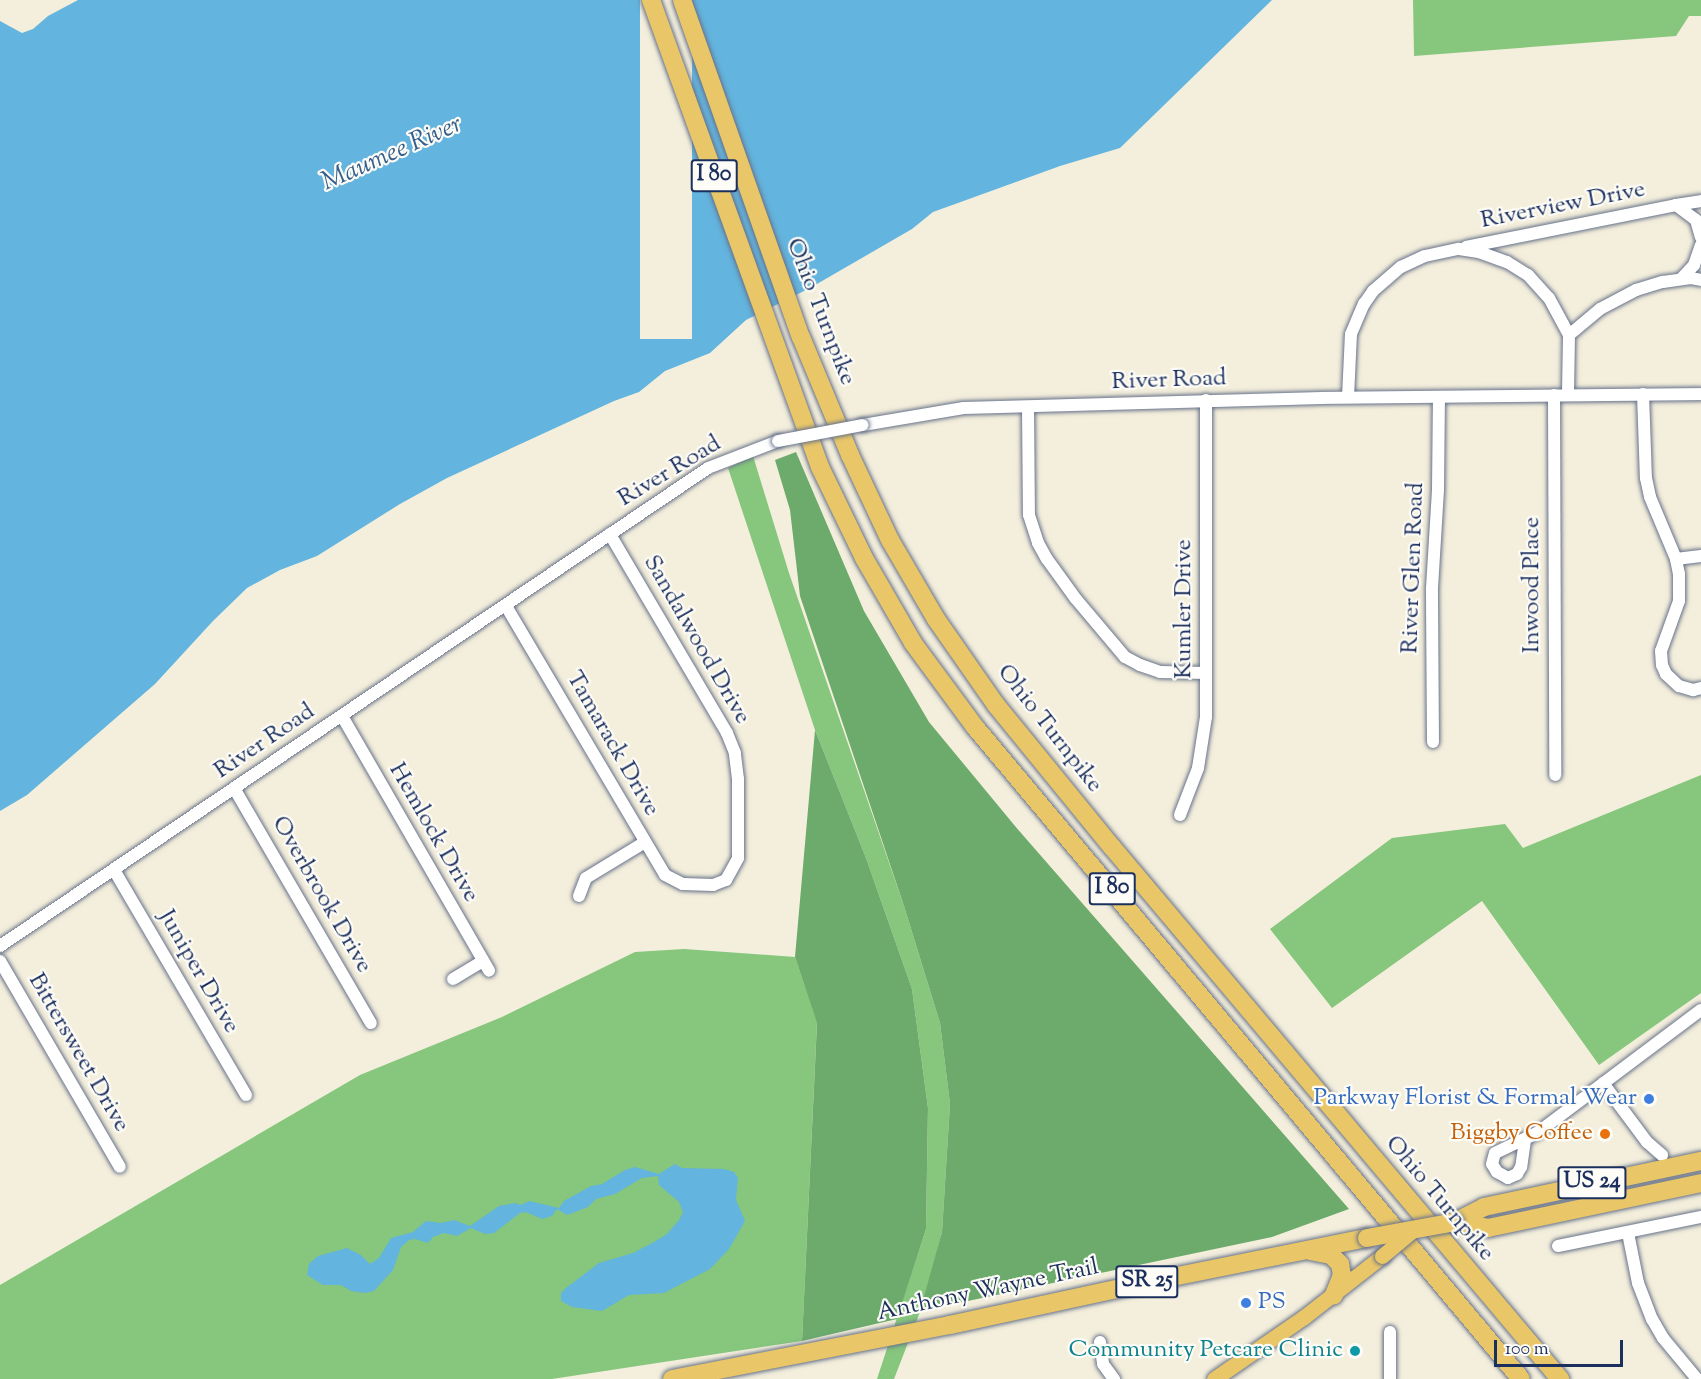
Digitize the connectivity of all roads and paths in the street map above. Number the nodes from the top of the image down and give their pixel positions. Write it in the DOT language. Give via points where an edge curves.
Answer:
graph roads {
  1 [pos="651,0"];
  2 [pos="682,0"];
  3 [pos="1701,201"];
  4 [pos="1676,205"];
  5 [pos="1701,237"];
  6 [pos="1701,245"];
  7 [pos="1459,249"];
  8 [pos="1681,279"];
  9 [pos="1701,280"];
  10 [pos="1569,335"];
  11 [pos="1643,394"];
  12 [pos="1701,394"];
  13 [pos="1554,395"];
  14 [pos="1568,395"];
  15 [pos="1439,396"];
  16 [pos="1348,397"];
  17 [pos="1206,400"];
  18 [pos="1028,407"];
  19 [pos="610,534"];
  20 [pos="1701,556"];
  21 [pos="1676,559"];
  22 [pos="506,606"];
  23 [pos="1206,673"];
  24 [pos="1697,689"];
  25 [pos="342,716"];
  26 [pos="1433,742"];
  27 [pos="1555,775"];
  28 [pos="234,788"];
  29 [pos="1180,815"];
  30 [pos="645,842"];
  31 [pos="114,870"];
  32 [pos="696,884"];
  33 [pos="579,896"];
  34 [pos="0,946"];
  35 [pos="0,961"];
  36 [pos="453,979"];
  37 [pos="1701,1010"];
  38 [pos="371,1023"];
  39 [pos="1603,1083"];
  40 [pos="246,1095"];
  41 [pos="1525,1140"];
  42 [pos="1647,1142"];
  43 [pos="1701,1153"];
  44 [pos="1662,1155"];
  45 [pos="1701,1161"];
  46 [pos="120,1167"];
  47 [pos="1647,1172"];
  48 [pos="1701,1183"];
  49 [pos="1701,1217"];
  50 [pos="1455,1222"];
  51 [pos="1411,1232"];
  52 [pos="1628,1233"];
  53 [pos="1558,1246"];
  54 [pos="1306,1250"];
  55 [pos="1334,1295"];
  56 [pos="1390,1332"];
  57 [pos="1100,1342"];
  58 [pos="1231,1374"];
  59 [pos="672,1379"];
  60 [pos="1114,1379"];
  61 [pos="1214,1379"];
  62 [pos="1390,1379"];
  63 [pos="1521,1379"];
  64 [pos="1560,1379"];
  65 [pos="1697,1379"];
  1 -- 63 [label="highway, I 80" via="820,467 864,558 913,642 975,727"];
  2 -- 64 [label="highway, Ohio Turnpike / I 80" via="801,337 890,540 936,619 996,705 1112,847"];
  3 -- 4 [label="street, Riverview Drive"];
  4 -- 5 [label="street, Riverview Drive" via="1696,220"];
  4 -- 7 [label="street, Riverview Drive"];
  6 -- 8 [label="street" via="1694,265"];
  7 -- 10 [label="street" via="1494,256 1528,275 1549,298"];
  7 -- 16 [label="street, Riverview Drive" via="1425,256 1401,267 1373,291 1351,334"];
  8 -- 9 [label="street"];
  8 -- 10 [label="street" via="1624,295"];
  10 -- 14 [label="street"];
  11 -- 12 [label="street, River Road"];
  11 -- 14 [label="street, River Road"];
  11 -- 21 [label="street" via="1646,478"];
  13 -- 14 [label="street, River Road"];
  13 -- 15 [label="street, River Road"];
  13 -- 27 [label="street, Inwood Place"];
  15 -- 16 [label="street, River Road"];
  15 -- 26 [label="street, River Glen Road" via="1432,588"];
  16 -- 17 [label="street, River Road"];
  17 -- 18 [label="street, River Road"];
  17 -- 23 [label="street, Kumler Drive"];
  18 -- 19 [label="street, River Road, bridge" via="964,408 778,441 708,468"];
  18 -- 23 [label="street" via="1029,515 1047,559 1125,657 1160,672"];
  19 -- 22 [label="street, River Road"];
  19 -- 32 [label="street, Sandalwood Drive" via="735,753 738,858 726,880 713,885"];
  20 -- 21 [label="street"];
  21 -- 24 [label="street" via="1679,601 1661,660 1672,681"];
  22 -- 25 [label="street, River Road"];
  22 -- 30 [label="street, Tamarack Drive"];
  23 -- 29 [label="street, Kumler Drive" via="1206,717 1197,768"];
  25 -- 28 [label="street, River Road"];
  25 -- 36 [label="street, Hemlock Drive" via="486,966"];
  28 -- 31 [label="street, River Road"];
  28 -- 38 [label="street, Overbrook Drive"];
  30 -- 32 [label="street, Tamarack Drive" via="665,875 673,881"];
  30 -- 33 [label="street" via="586,878"];
  31 -- 34 [label="street, River Road"];
  31 -- 40 [label="street, Juniper Drive"];
  35 -- 46 [label="street, Bittersweet Drive"];
  37 -- 39 [label="street"];
  39 -- 41 [label="street"];
  39 -- 42 [label="street"];
  42 -- 44 [label="street"];
  42 -- 47 [label="street" via="1652,1157"];
  43 -- 44 [label="highway"];
  45 -- 47 [label="highway, Anthony Wayne Trail / US 24"];
  47 -- 50 [label="highway, Anthony Wayne Trail / US 24" via="1484,1207"];
  48 -- 50 [label="highway, Anthony Wayne Trail / US 24" via="1488,1228"];
  49 -- 52 [label="street"];
  50 -- 51 [label="highway, Anthony Wayne Trail / US 24, bridge"];
  51 -- 54 [label="highway, Anthony Wayne Trail / SR 25, bridge"];
  51 -- 55 [label="main road, US 24, bridge"];
  52 -- 53 [label="street"];
  52 -- 65 [label="street" via="1638,1284 1652,1319"];
  54 -- 55 [label="highway" via="1331,1255 1340,1264 1342,1275"];
  54 -- 59 [label="highway, Anthony Wayne Trail / SR 25"];
  55 -- 58 [label="main road, US 24"];
  56 -- 62 [label="street"];
  57 -- 60 [label="street" via="1103,1364"];
  58 -- 61 [label="main road, US 24"];
}
